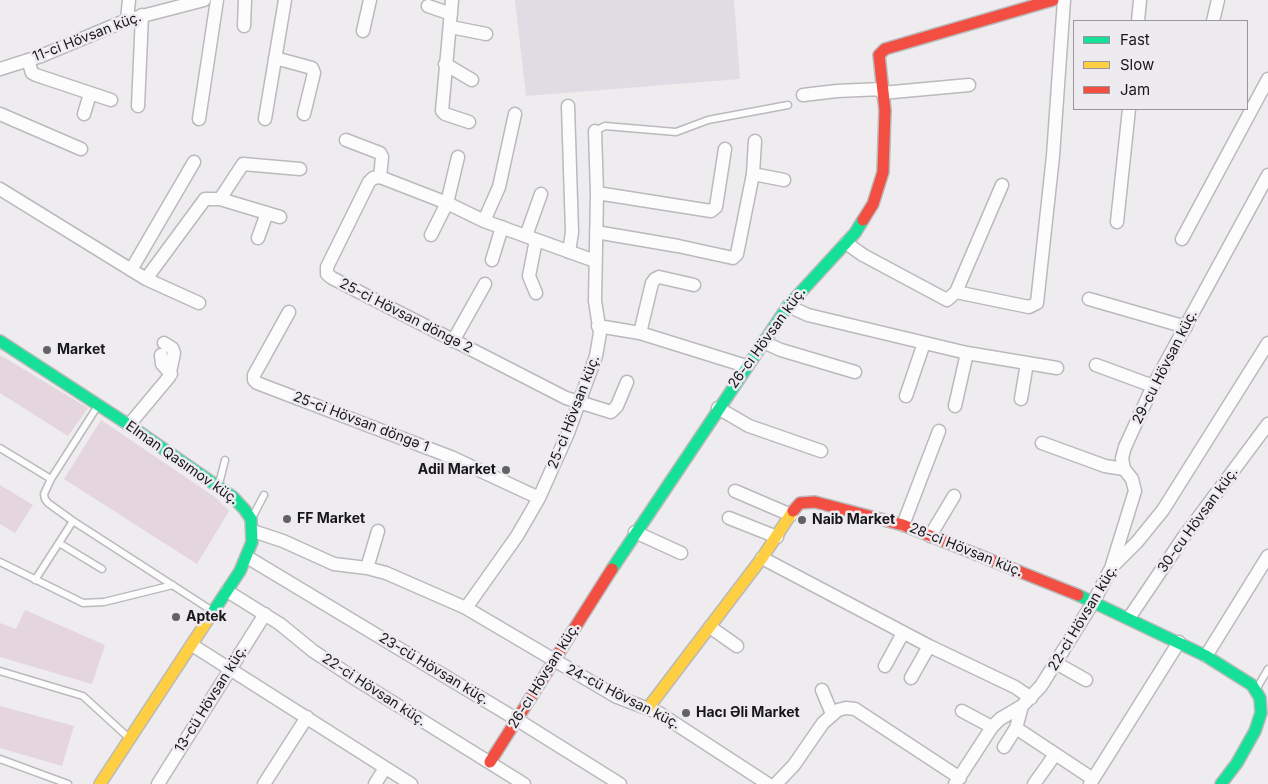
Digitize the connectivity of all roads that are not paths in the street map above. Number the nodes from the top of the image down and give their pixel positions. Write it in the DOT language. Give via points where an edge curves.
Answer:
graph roads {
  1 [pos="129,0"];
  2 [pos="204,0"];
  3 [pos="217,0"];
  4 [pos="245,0"];
  5 [pos="285,0"];
  6 [pos="370,0"];
  7 [pos="452,0"];
  8 [pos="1054,0"];
  9 [pos="1064,0"];
  10 [pos="1140,0"];
  11 [pos="1218,0"];
  12 [pos="428,6"];
  13 [pos="451,14"];
  14 [pos="142,15"];
  15 [pos="127,20"];
  16 [pos="1138,20"];
  17 [pos="1213,20"];
  18 [pos="244,26"];
  19 [pos="451,27"];
  20 [pos="363,31"];
  21 [pos="486,34"];
  22 [pos="275,58"];
  23 [pos="28,60"];
  24 [pos="445,64"];
  25 [pos="0,69"];
  26 [pos="1268,79"];
  27 [pos="472,80"];
  28 [pos="969,84"];
  29 [pos="882,91"];
  30 [pos="90,94"];
  31 [pos="803,95"];
  32 [pos="111,100"];
  33 [pos="788,105"];
  34 [pos="138,106"];
  35 [pos="568,106"];
  36 [pos="1129,110"];
  37 [pos="0,114"];
  38 [pos="84,114"];
  39 [pos="304,114"];
  40 [pos="515,114"];
  41 [pos="265,118"];
  42 [pos="199,119"];
  43 [pos="469,122"];
  44 [pos="595,131"];
  45 [pos="346,140"];
  46 [pos="755,141"];
  47 [pos="81,149"];
  48 [pos="725,149"];
  49 [pos="458,157"];
  50 [pos="194,162"];
  51 [pos="300,169"];
  52 [pos="753,174"];
  53 [pos="1268,175"];
  54 [pos="380,177"];
  55 [pos="784,180"];
  56 [pos="1002,185"];
  57 [pos="0,190"];
  58 [pos="597,193"];
  59 [pos="541,194"];
  60 [pos="220,199"];
  61 [pos="447,203"];
  62 [pos="484,221"];
  63 [pos="1117,222"];
  64 [pos="502,228"];
  65 [pos="596,232"];
  66 [pos="431,235"];
  67 [pos="258,238"];
  68 [pos="531,238"];
  69 [pos="1182,239"];
  70 [pos="846,243"];
  71 [pos="569,252"];
  72 [pos="492,260"];
  73 [pos="595,261"];
  74 [pos="130,270"];
  75 [pos="146,278"];
  76 [pos="485,284"];
  77 [pos="694,285"];
  78 [pos="956,292"];
  79 [pos="536,293"];
  80 [pos="1089,299"];
  81 [pos="199,303"];
  82 [pos="788,306"];
  83 [pos="289,312"];
  84 [pos="598,326"];
  85 [pos="1186,327"];
  86 [pos="640,332"];
  87 [pos="0,341"];
  88 [pos="453,341"];
  89 [pos="763,342"];
  90 [pos="1268,342"];
  91 [pos="924,343"];
  92 [pos="162,349"];
  93 [pos="967,353"];
  94 [pos="1026,363"];
  95 [pos="1096,365"];
  96 [pos="746,366"];
  97 [pos="1057,368"];
  98 [pos="855,372"];
  99 [pos="627,382"];
  100 [pos="1153,386"];
  101 [pos="906,396"];
  102 [pos="1021,399"];
  103 [pos="580,403"];
  104 [pos="98,406"];
  105 [pos="955,406"];
  106 [pos="718,408"];
  107 [pos="1268,424"];
  108 [pos="129,425"];
  109 [pos="939,431"];
  110 [pos="1042,443"];
  111 [pos="0,448"];
  112 [pos="821,451"];
  113 [pos="225,460"];
  114 [pos="1124,470"];
  115 [pos="51,479"];
  116 [pos="218,487"];
  117 [pos="735,491"];
  118 [pos="264,495"];
  119 [pos="954,496"];
  120 [pos="539,498"];
  121 [pos="791,515"];
  122 [pos="729,518"];
  123 [pos="73,521"];
  124 [pos="903,524"];
  125 [pos="252,525"];
  126 [pos="378,531"];
  127 [pos="635,532"];
  128 [pos="930,536"];
  129 [pos="777,537"];
  130 [pos="59,543"];
  131 [pos="681,554"];
  132 [pos="1268,556"];
  133 [pos="247,557"];
  134 [pos="762,558"];
  135 [pos="0,562"];
  136 [pos="367,568"];
  137 [pos="1111,568"];
  138 [pos="102,569"];
  139 [pos="35,580"];
  140 [pos="173,585"];
  141 [pos="227,591"];
  142 [pos="1094,601"];
  143 [pos="466,608"];
  144 [pos="214,611"];
  145 [pos="265,614"];
  146 [pos="1130,618"];
  147 [pos="710,627"];
  148 [pos="903,633"];
  149 [pos="1179,642"];
  150 [pos="192,645"];
  151 [pos="737,646"];
  152 [pos="929,646"];
  153 [pos="1206,656"];
  154 [pos="552,660"];
  155 [pos="1056,663"];
  156 [pos="885,666"];
  157 [pos="230,668"];
  158 [pos="1268,669"];
  159 [pos="0,671"];
  160 [pos="910,678"];
  161 [pos="1086,680"];
  162 [pos="822,690"];
  163 [pos="1256,690"];
  164 [pos="1026,702"];
  165 [pos="648,708"];
  166 [pos="962,711"];
  167 [pos="832,714"];
  168 [pos="307,718"];
  169 [pos="516,719"];
  170 [pos="992,727"];
  171 [pos="1016,728"];
  172 [pos="130,739"];
  173 [pos="1004,748"];
  174 [pos="1054,756"];
  175 [pos="0,759"];
  176 [pos="490,762"];
  177 [pos="385,768"];
  178 [pos="958,781"];
  179 [pos="1091,782"];
  180 [pos="68,784"];
  181 [pos="100,784"];
  182 [pos="158,784"];
  183 [pos="264,784"];
  184 [pos="375,784"];
  185 [pos="411,784"];
  186 [pos="524,784"];
  187 [pos="620,784"];
  188 [pos="768,784"];
  189 [pos="776,784"];
  190 [pos="1034,784"];
  191 [pos="1221,784"];
  1 -- 15 [label="street"];
  2 -- 14 [label="street, 11-ci Hövsan küç."];
  3 -- 42 [label="street"];
  4 -- 18 [label="street"];
  5 -- 22 [label="street"];
  6 -- 20 [label="street"];
  7 -- 13 [label="street"];
  8 -- 29 [label="street, 26-cı Hövsan küç." via="885,49 879,56"];
  9 -- 78 [label="street" via="1053,156 1037,303 1029,307"];
  10 -- 16 [label="street"];
  11 -- 17 [label="street"];
  12 -- 13 [label="street"];
  13 -- 19 [label="street"];
  14 -- 15 [label="street, 11-ci Hövsan küç."];
  14 -- 34 [label="street"];
  15 -- 23 [label="street, 11-ci Hövsan küç."];
  19 -- 21 [label="street"];
  19 -- 24 [label="street"];
  22 -- 39 [label="street" via="312,68 314,73"];
  22 -- 41 [label="street"];
  23 -- 25 [label="street, 11-ci Hövsan küç."];
  23 -- 30 [label="street" via="32,73"];
  24 -- 27 [label="street"];
  24 -- 43 [label="street" via="442,111"];
  26 -- 69 [label="street"];
  28 -- 29 [label="street"];
  29 -- 31 [label="street" via="827,91"];
  29 -- 70 [label="street, 26-cı Hövsan küç." via="885,150 880,188 862,222"];
  30 -- 32 [label="street"];
  30 -- 38 [label="street"];
  33 -- 44 [label="lane" via="708,120 676,132 605,126"];
  35 -- 71 [label="street" via="572,232"];
  36 -- 63 [label="street"];
  37 -- 47 [label="street"];
  40 -- 62 [label="street" via="498,187"];
  44 -- 58 [label="street, 25-ci Hövsan küç."];
  45 -- 54 [label="street" via="380,153"];
  46 -- 52 [label="street"];
  48 -- 58 [label="street" via="716,207 711,211"];
  49 -- 61 [label="street"];
  50 -- 74 [label="street"];
  51 -- 60 [label="street" via="243,164"];
  52 -- 55 [label="street"];
  52 -- 65 [label="street" via="737,254 733,258"];
  53 -- 85 [label="street, 29-cu Hövsan küç."];
  54 -- 61 [label="street"];
  54 -- 88 [label="street, 25-ci Hövsan döngə 2" via="369,182 327,267 327,274"];
  56 -- 78 [label="street"];
  57 -- 74 [label="street"];
  58 -- 65 [label="street, 25-ci Hövsan küç."];
  59 -- 68 [label="street"];
  60 -- 67 [label="street" via="274,215"];
  60 -- 75 [label="street" via="205,200 198,206"];
  61 -- 62 [label="street"];
  61 -- 66 [label="street"];
  62 -- 64 [label="street"];
  64 -- 68 [label="street"];
  64 -- 72 [label="street"];
  65 -- 73 [label="street, 25-ci Hövsan küç."];
  68 -- 71 [label="street"];
  68 -- 79 [label="street" via="529,276"];
  70 -- 78 [label="street" via="937,296 948,300"];
  70 -- 82 [label="street, 26-cı Hövsan küç."];
  71 -- 73 [label="street"];
  73 -- 84 [label="street, 25-ci Hövsan küç."];
  74 -- 75 [label="street"];
  75 -- 81 [label="street"];
  76 -- 88 [label="street"];
  77 -- 86 [label="street" via="654,278"];
  80 -- 85 [label="street"];
  82 -- 89 [label="street, 26-cı Hövsan küç."];
  82 -- 91 [label="street" via="808,315"];
  83 -- 120 [label="street, 25-ci Hövsan döngə 1" via="254,375 257,383 452,457"];
  84 -- 86 [label="street"];
  84 -- 103 [label="street, 25-ci Hövsan küç." via="598,349"];
  85 -- 100 [label="street, 29-cu Hövsan küç."];
  86 -- 96 [label="street"];
  87 -- 104 [label="street, Elman Qasımov küç."];
  88 -- 103 [label="street, 25-ci Hövsan döngə 2"];
  89 -- 96 [label="street, 26-cı Hövsan küç."];
  89 -- 98 [label="street"];
  90 -- 137 [label="street, 22-ci Hövsan küç." via="1163,510"];
  91 -- 93 [label="street"];
  91 -- 101 [label="street"];
  92 -- 108 [label="street" via="172,348 174,353 171,374"];
  93 -- 94 [label="street"];
  93 -- 105 [label="street"];
  94 -- 97 [label="street"];
  94 -- 102 [label="street"];
  95 -- 100 [label="street"];
  96 -- 106 [label="street, 26-cı Hövsan küç."];
  99 -- 103 [label="street, 25-ci Hövsan döngə 2" via="611,412"];
  100 -- 114 [label="street, 29-cu Hövsan küç." via="1125,447 1122,458"];
  103 -- 120 [label="street, 25-ci Hövsan küç."];
  104 -- 108 [label="street, Elman Qasımov küç."];
  104 -- 115 [label="lane"];
  106 -- 112 [label="street" via="749,426"];
  106 -- 127 [label="street, 26-cı Hövsan küç."];
  107 -- 146 [label="street, 30-cu Hövsan küç." via="1183,538"];
  108 -- 116 [label="street, Elman Qasımov küç."];
  109 -- 124 [label="street"];
  110 -- 114 [label="street"];
  111 -- 115 [label="lane"];
  113 -- 116 [label="lane"];
  114 -- 137 [label="street" via="1132,479 1135,491"];
  115 -- 123 [label="lane" via="45,499"];
  116 -- 125 [label="street, Elman Qasımov küç." via="240,504"];
  117 -- 121 [label="street"];
  118 -- 125 [label="lane"];
  119 -- 128 [label="street"];
  120 -- 143 [label="street, 25-ci Hövsan küç." via="517,536"];
  121 -- 124 [label="street, 28-ci Hövsan küç." via="800,503 815,502"];
  121 -- 129 [label="street, 28-ci Hövsan küç."];
  122 -- 129 [label="street"];
  123 -- 130 [label="lane"];
  123 -- 140 [label="lane"];
  124 -- 128 [label="street, 28-ci Hövsan küç."];
  125 -- 133 [label="street"];
  125 -- 136 [label="street, 24-cü Hövsan küç." via="334,564"];
  126 -- 136 [label="street"];
  127 -- 131 [label="street"];
  127 -- 154 [label="street, 26-cı Hövsan küç."];
  128 -- 142 [label="street, 28-ci Hövsan küç."];
  129 -- 134 [label="street, 28-ci Hövsan küç."];
  130 -- 138 [label="lane"];
  130 -- 139 [label="lane"];
  132 -- 153 [label="street"];
  133 -- 141 [label="street"];
  133 -- 169 [label="street, 23-cü Hövsan küç."];
  134 -- 147 [label="street, 28-ci Hövsan küç."];
  134 -- 148 [label="street"];
  135 -- 139 [label="lane"];
  136 -- 143 [label="street, 24-cü Hövsan küç." via="399,578"];
  137 -- 142 [label="street, 22-ci Hövsan küç."];
  139 -- 140 [label="lane" via="83,603 104,602"];
  140 -- 144 [label="lane"];
  141 -- 144 [label="street"];
  141 -- 145 [label="street, 22-ci Hövsan küç."];
  142 -- 146 [label="street, 28-ci Hövsan küç."];
  142 -- 155 [label="street, 22-ci Hövsan küç."];
  143 -- 154 [label="street, 24-cü Hövsan küç."];
  144 -- 150 [label="street"];
  145 -- 157 [label="street, 13-cü Hövsan küç."];
  145 -- 176 [label="street, 22-ci Hövsan küç." via="357,680"];
  146 -- 149 [label="street, 28-ci Hövsan küç."];
  147 -- 151 [label="street"];
  147 -- 165 [label="street, 28-ci Hövsan küç."];
  148 -- 152 [label="street"];
  148 -- 156 [label="street"];
  149 -- 153 [label="street, 28-ci Hövsan küç."];
  149 -- 179 [label="street"];
  150 -- 157 [label="street"];
  150 -- 172 [label="street"];
  152 -- 160 [label="street"];
  152 -- 164 [label="street" via="1015,687"];
  153 -- 163 [label="street, 28-ci Hövsan küç."];
  154 -- 165 [label="street, 24-cü Hövsan küç." via="628,703"];
  154 -- 169 [label="street, 26-cı Hövsan küç."];
  155 -- 161 [label="street"];
  155 -- 164 [label="street, 22-ci Hövsan küç."];
  157 -- 168 [label="street"];
  157 -- 182 [label="street, 13-cü Hövsan küç."];
  158 -- 163 [label="lane"];
  159 -- 172 [label="lane" via="83,696"];
  162 -- 167 [label="street"];
  163 -- 191 [label="street" via="1261,713 1255,731"];
  164 -- 170 [label="street, 22-ci Hövsan küç."];
  164 -- 171 [label="street"];
  165 -- 188 [label="street, 24-cü Hövsan küç."];
  166 -- 170 [label="street"];
  167 -- 178 [label="street" via="846,708 855,709"];
  167 -- 189 [label="street"];
  168 -- 177 [label="street"];
  168 -- 183 [label="street"];
  169 -- 176 [label="street, 26-cı Hövsan küç."];
  169 -- 187 [label="street, 23-cü Hövsan küç."];
  170 -- 178 [label="street, 22-ci Hövsan küç."];
  171 -- 173 [label="street"];
  171 -- 174 [label="street"];
  172 -- 181 [label="street"];
  174 -- 179 [label="street"];
  174 -- 190 [label="street"];
  175 -- 180 [label="lane"];
  176 -- 186 [label="street, 22-ci Hövsan küç."];
  177 -- 184 [label="street"];
  177 -- 185 [label="street"];
}
